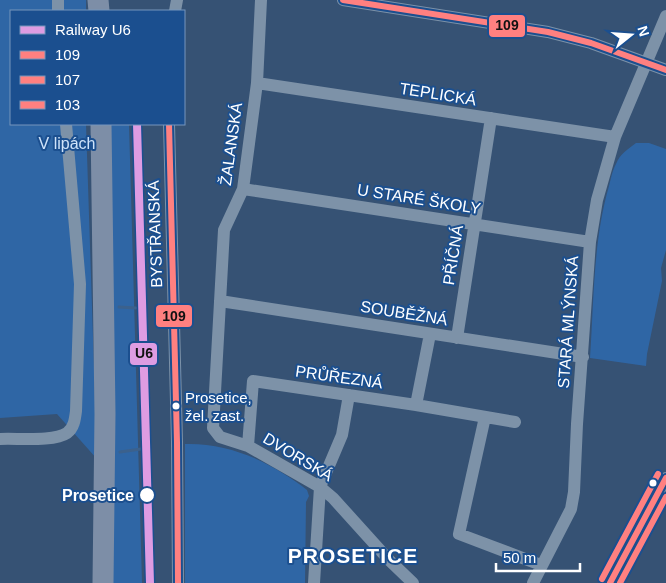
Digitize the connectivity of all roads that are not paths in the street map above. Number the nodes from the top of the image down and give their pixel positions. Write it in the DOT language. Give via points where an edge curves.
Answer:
graph roads {
  1 [pos="261,0"];
  2 [pos="343,0"];
  3 [pos="666,16"];
  4 [pos="647,62"];
  5 [pos="666,70"];
  6 [pos="257,82"];
  7 [pos="491,118"];
  8 [pos="66,125"];
  9 [pos="101,125"];
  10 [pos="168,125"];
  11 [pos="615,137"];
  12 [pos="243,189"];
  13 [pos="474,224"];
  14 [pos="590,242"];
  15 [pos="220,301"];
  16 [pos="430,334"];
  17 [pos="457,338"];
  18 [pos="583,357"];
  19 [pos="349,395"];
  20 [pos="416,405"];
  21 [pos="485,417"];
  22 [pos="515,422"];
  23 [pos="220,437"];
  24 [pos="0,439"];
  25 [pos="248,446"];
  26 [pos="666,478"];
  27 [pos="320,487"];
  28 [pos="541,565"];
  29 [pos="103,583"];
  30 [pos="178,583"];
  31 [pos="314,583"];
  32 [pos="413,583"];
  33 [pos="532,583"];
  34 [pos="610,583"];
  1 -- 6 [label="street, ŽALANSKÁ"];
  2 -- 4 [label="street" via="548,32"];
  3 -- 4 [label="street, STARÁ MLÝNSKÁ"];
  4 -- 5 [label="street"];
  4 -- 11 [label="street, STARÁ MLÝNSKÁ"];
  6 -- 7 [label="street, TEPLICKÁ"];
  6 -- 12 [label="street, ŽALANSKÁ"];
  7 -- 11 [label="street, TEPLICKÁ"];
  7 -- 13 [label="street, PŘÍČNÁ"];
  8 -- 24 [label="street" via="80,284 74,422 68,432 53,438"];
  9 -- 29 [label="main road" via="105,414"];
  10 -- 30 [label="street, BYSTŘANSKÁ" via="178,442"];
  11 -- 14 [label="street, STARÁ MLÝNSKÁ" via="596,200"];
  12 -- 13 [label="street, U STARÉ ŠKOLY"];
  12 -- 15 [label="street, ŽALANSKÁ" via="224,230"];
  13 -- 14 [label="street, U STARÉ ŠKOLY"];
  13 -- 17 [label="street, PŘÍČNÁ"];
  14 -- 18 [label="street, STARÁ MLÝNSKÁ"];
  15 -- 16 [label="street, SOUBĚŽNÁ"];
  15 -- 23 [label="street, ŽALANSKÁ" via="213,428"];
  16 -- 17 [label="street, SOUBĚŽNÁ"];
  16 -- 20 [label="street"];
  17 -- 18 [label="street, SOUBĚŽNÁ"];
  18 -- 28 [label="street, STARÁ MLÝNSKÁ" via="573,500"];
  19 -- 20 [label="street, PRŮŘEZNÁ"];
  19 -- 25 [label="street, PRŮŘEZNÁ" via="253,381"];
  19 -- 27 [label="street" via="342,434"];
  20 -- 21 [label="street, PRŮŘEZNÁ"];
  21 -- 22 [label="street, PRŮŘEZNÁ"];
  21 -- 28 [label="street" via="459,534"];
  23 -- 25 [label="street, DVORSKÁ"];
  25 -- 27 [label="street, DVORSKÁ"];
  26 -- 34 [label="street"];
  27 -- 31 [label="street"];
  27 -- 32 [label="street, DVORSKÁ"];
  28 -- 33 [label="street, STARÁ MLÝNSKÁ"];
}
